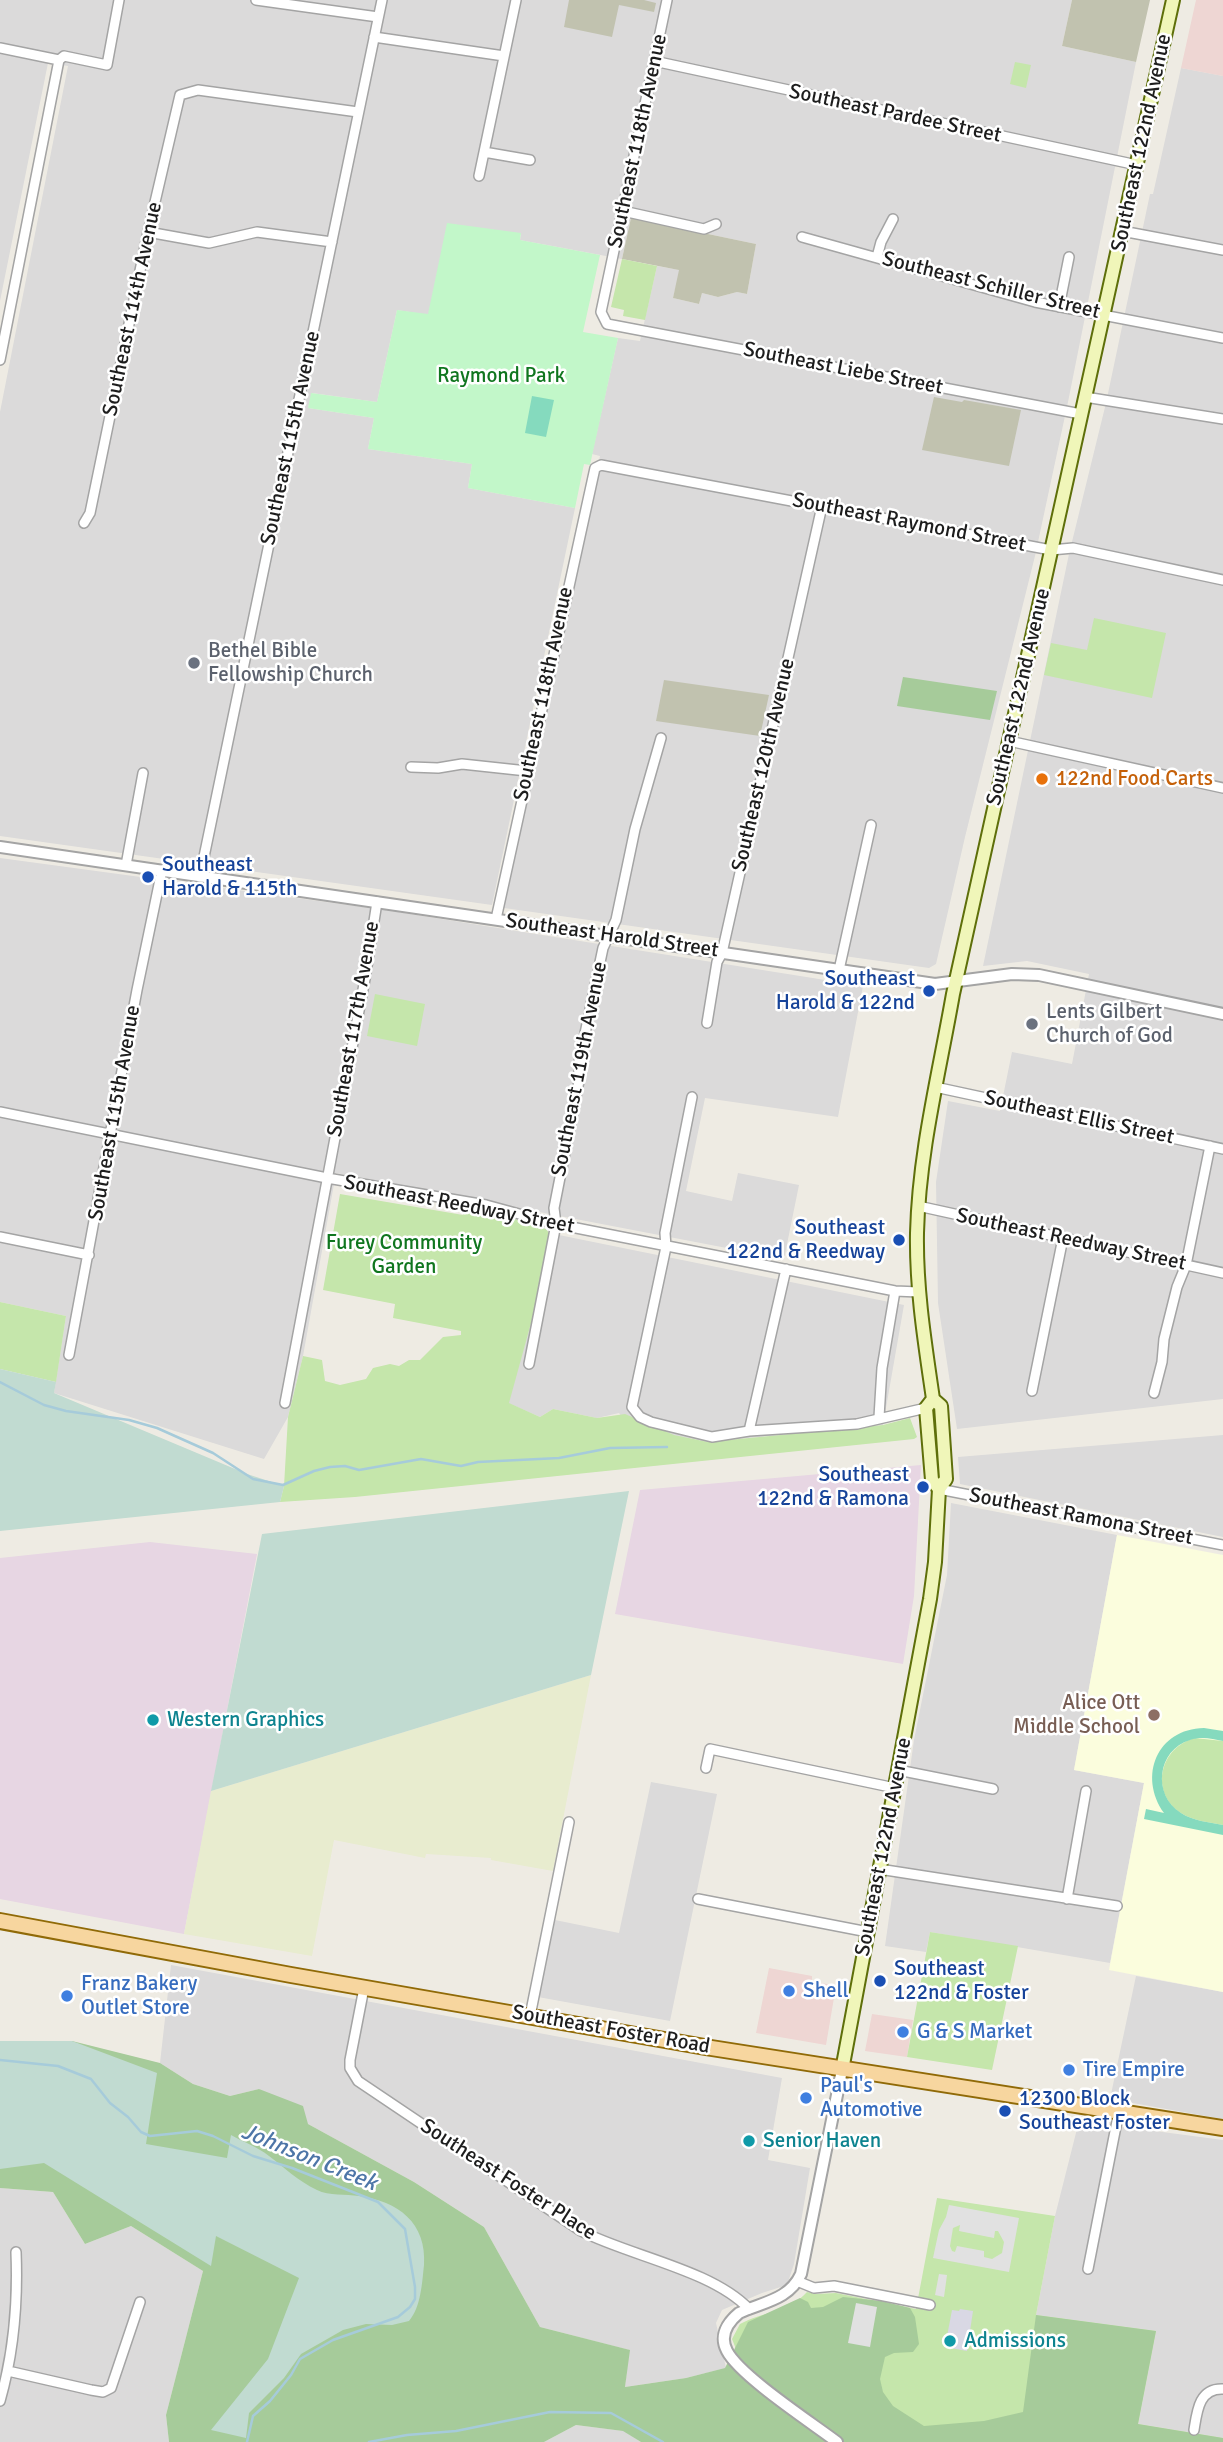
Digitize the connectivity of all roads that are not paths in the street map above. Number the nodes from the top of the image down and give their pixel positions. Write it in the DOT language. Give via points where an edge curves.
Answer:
graph roads {
  1 [pos="119,0"];
  2 [pos="256,0"];
  3 [pos="382,0"];
  4 [pos="516,0"];
  5 [pos="667,0"];
  6 [pos="1173,0"];
  7 [pos="378,18"];
  8 [pos="374,37"];
  9 [pos="0,48"];
  10 [pos="504,57"];
  11 [pos="59,60"];
  12 [pos="654,61"];
  13 [pos="358,112"];
  14 [pos="484,152"];
  15 [pos="530,160"];
  16 [pos="1137,165"];
  17 [pos="479,176"];
  18 [pos="623,211"];
  19 [pos="893,219"];
  20 [pos="716,224"];
  21 [pos="1122,231"];
  22 [pos="148,232"];
  23 [pos="802,237"];
  24 [pos="331,242"];
  25 [pos="1223,250"];
  26 [pos="877,257"];
  27 [pos="1069,257"];
  28 [pos="1059,307"];
  29 [pos="1103,315"];
  30 [pos="606,322"];
  31 [pos="1223,338"];
  32 [pos="0,360"];
  33 [pos="1085,397"];
  34 [pos="1082,414"];
  35 [pos="1223,419"];
  36 [pos="594,468"];
  37 [pos="822,506"];
  38 [pos="84,523"];
  39 [pos="1052,550"];
  40 [pos="1223,580"];
  41 [pos="661,738"];
  42 [pos="1009,740"];
  43 [pos="411,767"];
  44 [pos="527,771"];
  45 [pos="143,773"];
  46 [pos="1223,788"];
  47 [pos="871,825"];
  48 [pos="0,847"];
  49 [pos="126,865"];
  50 [pos="162,870"];
  51 [pos="200,876"];
  52 [pos="377,902"];
  53 [pos="496,919"];
  54 [pos="608,936"];
  55 [pos="722,953"];
  56 [pos="839,970"];
  57 [pos="956,981"];
  58 [pos="1223,1014"];
  59 [pos="707,1023"];
  60 [pos="935,1087"];
  61 [pos="692,1097"];
  62 [pos="0,1112"];
  63 [pos="111,1136"];
  64 [pos="1210,1146"];
  65 [pos="1223,1149"];
  66 [pos="327,1178"];
  67 [pos="918,1206"];
  68 [pos="556,1224"];
  69 [pos="0,1237"];
  70 [pos="1063,1238"];
  71 [pos="666,1247"];
  72 [pos="89,1255"];
  73 [pos="1186,1265"];
  74 [pos="786,1269"];
  75 [pos="1223,1273"];
  76 [pos="895,1291"];
  77 [pos="919,1292"];
  78 [pos="69,1355"];
  79 [pos="529,1364"];
  80 [pos="1032,1391"];
  81 [pos="1154,1393"];
  82 [pos="285,1403"];
  83 [pos="929,1404"];
  84 [pos="879,1418"];
  85 [pos="749,1431"];
  86 [pos="939,1489"];
  87 [pos="1223,1545"];
  88 [pos="706,1768"];
  89 [pos="898,1770"];
  90 [pos="895,1787"];
  91 [pos="993,1789"];
  92 [pos="1086,1791"];
  93 [pos="569,1822"];
  94 [pos="879,1869"];
  95 [pos="698,1899"];
  96 [pos="1067,1899"];
  97 [pos="1117,1906"];
  98 [pos="0,1921"];
  99 [pos="868,1932"];
  100 [pos="363,1988"];
  101 [pos="530,2016"];
  102 [pos="842,2070"];
  103 [pos="1119,2111"];
  104 [pos="1223,2127"];
  105 [pos="16,2252"];
  106 [pos="1088,2269"];
  107 [pos="797,2281"];
  108 [pos="140,2302"];
  109 [pos="930,2305"];
  110 [pos="748,2309"];
  111 [pos="8,2371"];
  112 [pos="1223,2389"];
  113 [pos="0,2401"];
  114 [pos="1194,2430"];
  115 [pos="837,2442"];
  1 -- 11 [label="street" via="107,65 64,56"];
  2 -- 7 [label="street"];
  3 -- 7 [label="street, Southeast 115th Avenue"];
  4 -- 10 [label="street"];
  5 -- 12 [label="street, Southeast 118th Avenue"];
  6 -- 16 [label="main road, Southeast 122nd Avenue"];
  7 -- 8 [label="street, Southeast 115th Avenue"];
  8 -- 10 [label="street"];
  8 -- 13 [label="street, Southeast 115th Avenue"];
  9 -- 11 [label="street"];
  10 -- 14 [label="street"];
  11 -- 32 [label="street"];
  12 -- 16 [label="street, Southeast Pardee Street"];
  12 -- 18 [label="street, Southeast 118th Avenue"];
  13 -- 22 [label="street, Southeast 114th Avenue" via="198,90 180,95"];
  13 -- 24 [label="street, Southeast 115th Avenue"];
  14 -- 15 [label="street"];
  14 -- 17 [label="street"];
  16 -- 21 [label="main road, Southeast 122nd Avenue"];
  18 -- 20 [label="street" via="704,229"];
  18 -- 30 [label="street, Southeast 118th Avenue" via="601,312"];
  19 -- 26 [label="street"];
  21 -- 25 [label="street"];
  21 -- 29 [label="main road, Southeast 122nd Avenue"];
  22 -- 24 [label="street" via="209,243 257,232"];
  22 -- 38 [label="street, Southeast 114th Avenue" via="97,484"];
  23 -- 26 [label="street, Southeast Schiller Street"];
  24 -- 51 [label="street, Southeast 115th Avenue"];
  26 -- 28 [label="street, Southeast Schiller Street"];
  27 -- 28 [label="street"];
  28 -- 29 [label="street, Southeast Schiller Street"];
  29 -- 31 [label="street, Southeast Schiller Street"];
  29 -- 33 [label="main road, Southeast 122nd Avenue"];
  30 -- 34 [label="street, Southeast Liebe Street"];
  33 -- 34 [label="main road, Southeast 122nd Avenue"];
  33 -- 35 [label="street"];
  34 -- 39 [label="main road, Southeast 122nd Avenue"];
  36 -- 37 [label="street, Southeast Raymond Street"];
  36 -- 44 [label="street, Southeast 118th Avenue"];
  37 -- 39 [label="street, Southeast Raymond Street"];
  37 -- 55 [label="street, Southeast 120th Avenue"];
  39 -- 40 [label="street, Southeast Raymond Street" via="1073,548"];
  39 -- 42 [label="main road, Southeast 122nd Avenue"];
  41 -- 54 [label="street, Southeast 119th Avenue" via="616,920"];
  42 -- 46 [label="street"];
  42 -- 57 [label="main road, Southeast 122nd Avenue"];
  43 -- 44 [label="street" via="462,764"];
  44 -- 53 [label="street, Southeast 118th Avenue"];
  45 -- 49 [label="street"];
  47 -- 56 [label="street"];
  48 -- 49 [label="street, Southeast Harold Street"];
  49 -- 50 [label="street, Southeast Harold Street"];
  50 -- 51 [label="street, Southeast Harold Street"];
  50 -- 63 [label="street, Southeast 115th Avenue"];
  51 -- 52 [label="street, Southeast Harold Street"];
  52 -- 53 [label="street, Southeast Harold Street"];
  52 -- 66 [label="street, Southeast 117th Avenue"];
  53 -- 54 [label="street, Southeast Harold Street"];
  54 -- 55 [label="street, Southeast Harold Street"];
  54 -- 68 [label="street, Southeast 119th Avenue" via="579,1062 554,1208"];
  55 -- 56 [label="street, Southeast Harold Street"];
  55 -- 59 [label="street, Southeast 120th Avenue"];
  56 -- 57 [label="street, Southeast Harold Street" via="935,984"];
  57 -- 58 [label="street, Southeast Harold Street" via="1039,975"];
  57 -- 60 [label="main road, Southeast 122nd Avenue"];
  60 -- 64 [label="street, Southeast Ellis Street"];
  60 -- 67 [label="main road, Southeast 122nd Avenue"];
  61 -- 71 [label="street"];
  62 -- 63 [label="street, Southeast Reedway Street"];
  63 -- 66 [label="street, Southeast Reedway Street"];
  63 -- 72 [label="street, Southeast 115th Avenue"];
  64 -- 65 [label="street, Southeast Ellis Street"];
  64 -- 73 [label="street"];
  66 -- 68 [label="street, Southeast Reedway Street" via="486,1205"];
  66 -- 82 [label="street, Southeast 117th Avenue"];
  67 -- 70 [label="street, Southeast Reedway Street"];
  67 -- 77 [label="main road, Southeast 122nd Avenue"];
  68 -- 71 [label="street, Southeast Reedway Street"];
  68 -- 79 [label="street, Southeast 119th Avenue"];
  69 -- 72 [label="street"];
  70 -- 73 [label="street, Southeast Reedway Street"];
  70 -- 80 [label="street"];
  71 -- 74 [label="street, Southeast Reedway Street"];
  71 -- 85 [label="street" via="632,1407 651,1422 712,1437"];
  72 -- 78 [label="street, Southeast 115th Avenue"];
  73 -- 75 [label="street, Southeast Reedway Street"];
  73 -- 81 [label="street"];
  74 -- 76 [label="street, Southeast Reedway Street"];
  74 -- 85 [label="street"];
  76 -- 77 [label="street, Southeast Reedway Street"];
  76 -- 84 [label="street"];
  77 -- 83 [label="main road, Southeast 122nd Avenue"];
  83 -- 84 [label="street"];
  83 -- 86 [label="main road, Southeast 122nd Avenue" via="941,1406 946,1479"];
  84 -- 85 [label="street" via="857,1424"];
  86 -- 87 [label="street, Southeast Ramona Street"];
  86 -- 89 [label="main road, Southeast 122nd Avenue" via="931,1592"];
  88 -- 90 [label="street" via="710,1749"];
  89 -- 90 [label="main road, Southeast 122nd Avenue"];
  89 -- 91 [label="street"];
  90 -- 94 [label="main road, Southeast 122nd Avenue"];
  92 -- 96 [label="street"];
  93 -- 101 [label="street"];
  94 -- 96 [label="street"];
  94 -- 99 [label="main road, Southeast 122nd Avenue"];
  95 -- 99 [label="street"];
  96 -- 97 [label="street"];
  98 -- 100 [label="main road, Southeast Foster Road"];
  99 -- 102 [label="main road, Southeast 122nd Avenue"];
  100 -- 101 [label="main road, Southeast Foster Road"];
  100 -- 110 [label="street, Southeast Foster Place" via="350,2060 358,2081 580,2231 700,2277 729,2292"];
  101 -- 102 [label="main road, Southeast Foster Road"];
  102 -- 103 [label="main road, Southeast Foster Road"];
  102 -- 107 [label="street, Southeast 122nd Avenue"];
  103 -- 104 [label="main road, Southeast Foster Road"];
  103 -- 106 [label="street"];
  105 -- 111 [label="street"];
  107 -- 109 [label="street" via="814,2288 834,2286"];
  107 -- 110 [label="street" via="785,2295"];
  108 -- 111 [label="street" via="111,2388 103,2392"];
  110 -- 115 [label="street" via="725,2329 725,2345 732,2359"];
  111 -- 113 [label="street"];
  112 -- 114 [label="street" via="1204,2396"];
}
